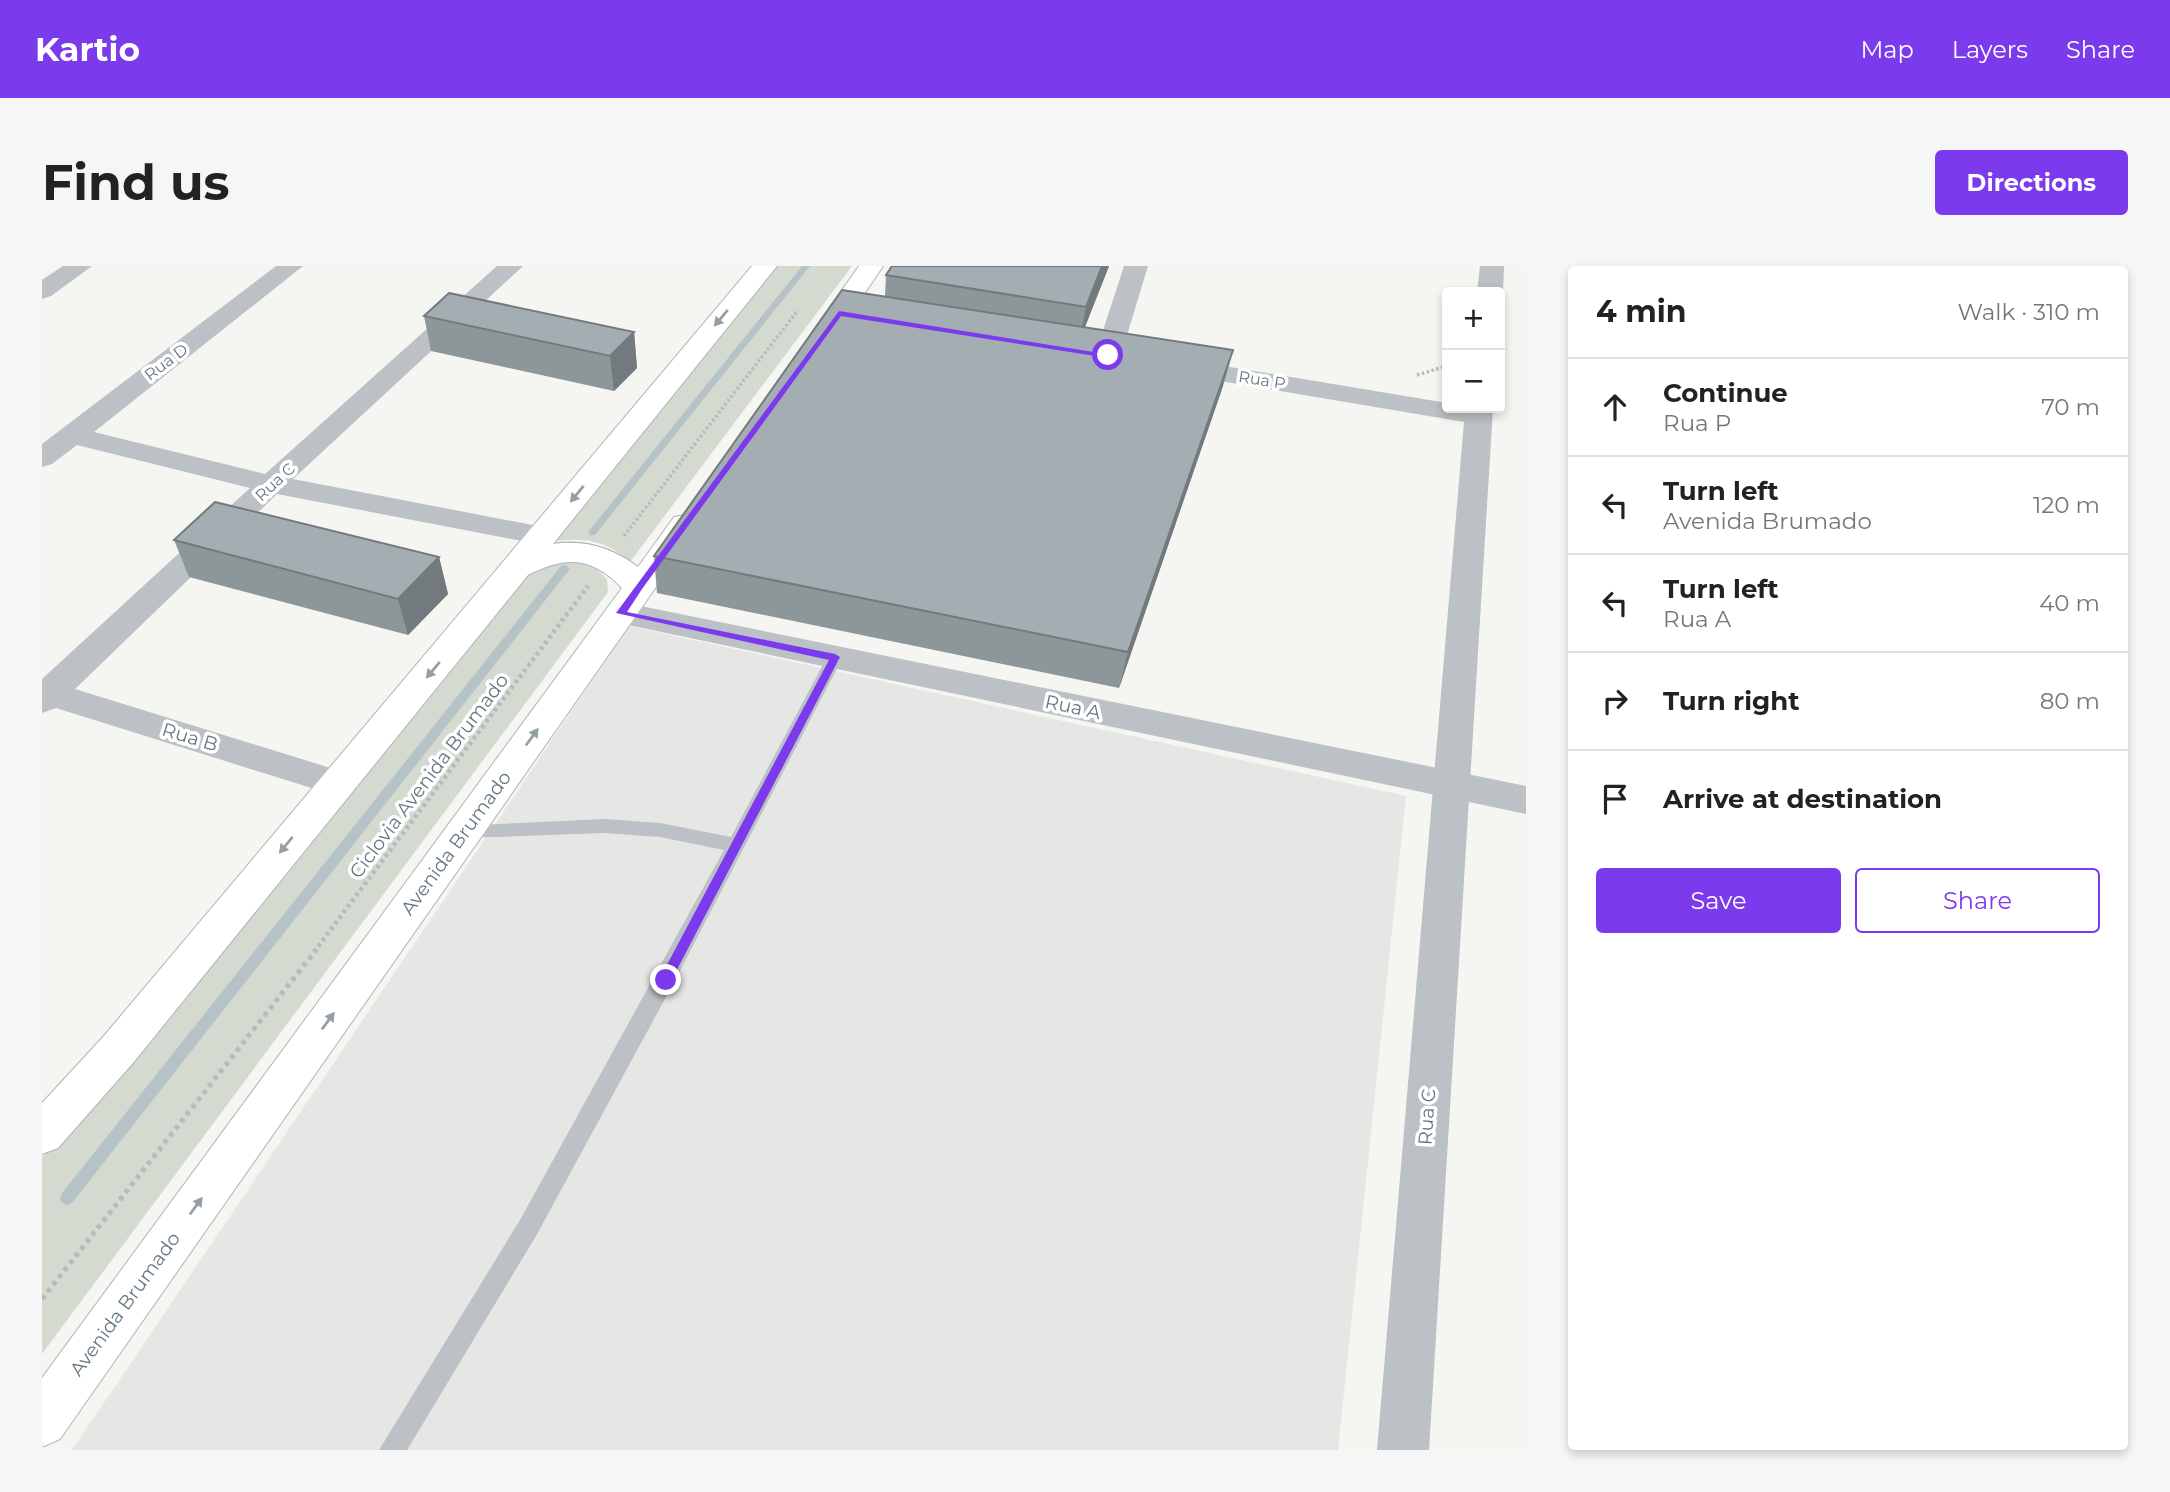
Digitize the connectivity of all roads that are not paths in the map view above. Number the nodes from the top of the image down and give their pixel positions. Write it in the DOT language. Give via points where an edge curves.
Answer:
graph roads {
  1 [pos="80,266"];
  2 [pos="291,266"];
  3 [pos="511,266"];
  4 [pos="765,266"];
  5 [pos="871,266"];
  6 [pos="1136,266"];
  7 [pos="1492,266"];
  8 [pos="1490,287"];
  9 [pos="42,291"];
  10 [pos="1082,351"];
  11 [pos="807,357"];
  12 [pos="1130,359"];
  13 [pos="1442,407"];
  14 [pos="1478,413"];
  15 [pos="72,435"];
  16 [pos="42,458"];
  17 [pos="271,484"];
  18 [pos="703,499"];
  19 [pos="543,536"];
  20 [pos="517,568"];
  21 [pos="630,600"];
  22 [pos="835,657"];
  23 [pos="45,695"];
  24 [pos="337,783"];
  25 [pos="1451,785"];
  26 [pos="1526,800"];
  27 [pos="465,831"];
  28 [pos="736,845"];
  29 [pos="42,1134"];
  30 [pos="42,1421"];
  31 [pos="392,1450"];
  32 [pos="1403,1450"];
  1 -- 9 [label="street"];
  2 -- 15 [label="street, Rua D"];
  3 -- 17 [label="street, Rua C"];
  4 -- 19 [label="main road, one-way"];
  5 -- 11 [label="main road" via="852,315"];
  6 -- 12 [label="street"];
  7 -- 8 [label="street"];
  10 -- 12 [label="street, Rua P"];
  12 -- 13 [label="street, Rua P"];
  14 -- 25 [label="street, Rua C"];
  15 -- 16 [label="street, Rua D"];
  15 -- 17 [label="street"];
  17 -- 19 [label="street"];
  17 -- 23 [label="street, Rua C"];
  18 -- 21 [label="main road, Avenida Brumado"];
  19 -- 20 [label="main road"];
  20 -- 21 [label="main road" via="557,553 607,558"];
  20 -- 24 [label="main road, one-way"];
  21 -- 22 [label="street, Rua A"];
  27 -- 21 [label="main road, Avenida Brumado, one-way"];
  22 -- 25 [label="street, Rua A"];
  22 -- 28 [label="lane"];
  23 -- 24 [label="street, Rua B"];
  24 -- 29 [label="main road, one-way" via="118,1050"];
  25 -- 26 [label="street, Rua A"];
  25 -- 32 [label="street, Rua C"];
  27 -- 28 [label="lane" via="604,826 660,830"];
  30 -- 27 [label="main road, Avenida Brumado, one-way"];
  28 -- 31 [label="lane" via="528,1228"];
}
